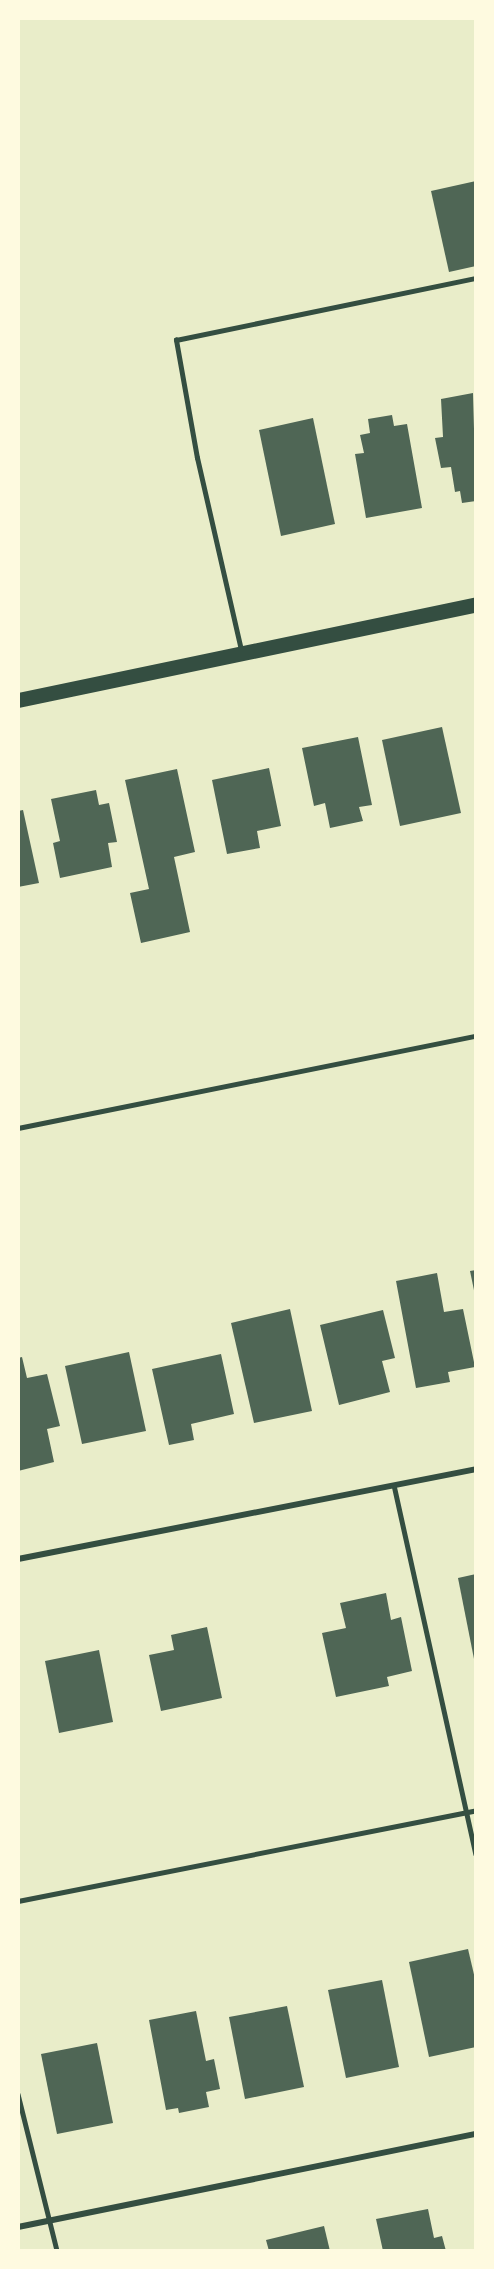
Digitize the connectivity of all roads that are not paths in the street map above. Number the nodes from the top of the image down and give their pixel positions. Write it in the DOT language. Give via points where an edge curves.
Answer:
graph roads {
  1 [pos="476,278"];
  2 [pos="476,604"];
  3 [pos="242,655"];
  4 [pos="18,700"];
  5 [pos="476,1036"];
  6 [pos="18,1128"];
  7 [pos="476,1469"];
  8 [pos="394,1485"];
  9 [pos="18,1559"];
  10 [pos="476,1809"];
  11 [pos="466,1812"];
  12 [pos="476,1854"];
  13 [pos="18,1900"];
  14 [pos="18,2094"];
  15 [pos="476,2134"];
  16 [pos="49,2221"];
  17 [pos="18,2227"];
  18 [pos="57,2251"];
  1 -- 3 [label="lane" via="176,340 197,458"];
  2 -- 3 [label="main road"];
  3 -- 4 [label="main road"];
  5 -- 6 [label="lane"];
  7 -- 8 [label="street"];
  8 -- 9 [label="street"];
  8 -- 11 [label="lane"];
  10 -- 11 [label="lane"];
  11 -- 12 [label="lane"];
  11 -- 13 [label="lane"];
  14 -- 16 [label="lane"];
  15 -- 16 [label="street"];
  16 -- 17 [label="street"];
  16 -- 18 [label="lane"];
}
